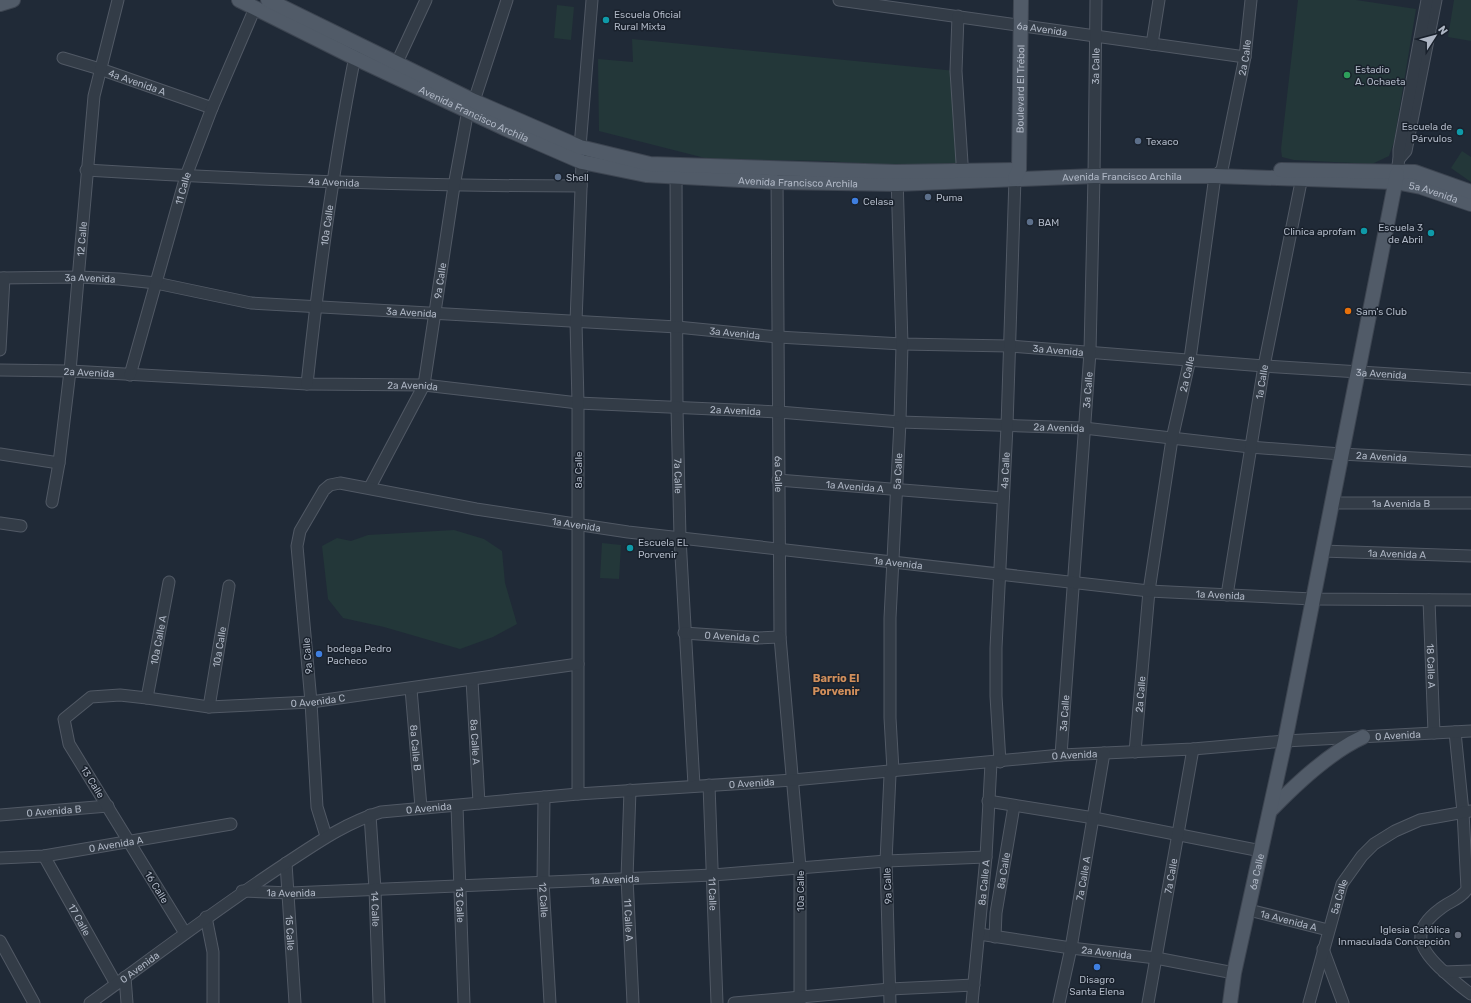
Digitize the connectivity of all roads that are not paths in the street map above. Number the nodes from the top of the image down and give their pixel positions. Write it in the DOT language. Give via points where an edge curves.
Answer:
graph roads {
  1 [pos="13,0"];
  2 [pos="118,0"];
  3 [pos="239,0"];
  4 [pos="268,0"];
  5 [pos="426,0"];
  6 [pos="507,0"];
  7 [pos="592,0"];
  8 [pos="840,0"];
  9 [pos="1021,0"];
  10 [pos="1096,0"];
  11 [pos="1159,0"];
  12 [pos="1251,0"];
  13 [pos="1427,0"];
  14 [pos="1436,0"];
  15 [pos="0,4"];
  16 [pos="903,4"];
  17 [pos="255,8"];
  18 [pos="958,16"];
  19 [pos="1021,25"];
  20 [pos="1095,36"];
  21 [pos="358,44"];
  22 [pos="1152,44"];
  23 [pos="1244,57"];
  24 [pos="62,58"];
  25 [pos="355,58"];
  26 [pos="100,69"];
  27 [pos="394,69"];
  28 [pos="471,106"];
  29 [pos="212,108"];
  30 [pos="580,147"];
  31 [pos="582,162"];
  32 [pos="86,170"];
  33 [pos="676,171"];
  34 [pos="1397,171"];
  35 [pos="1094,173"];
  36 [pos="1218,173"];
  37 [pos="1017,174"];
  38 [pos="1302,174"];
  39 [pos="777,175"];
  40 [pos="186,176"];
  41 [pos="962,176"];
  42 [pos="897,178"];
  43 [pos="333,182"];
  44 [pos="454,186"];
  45 [pos="581,186"];
  46 [pos="1471,192"];
  47 [pos="1471,204"];
  48 [pos="79,276"];
  49 [pos="2,278"];
  50 [pos="156,283"];
  51 [pos="315,307"];
  52 [pos="435,313"];
  53 [pos="576,322"];
  54 [pos="677,327"];
  55 [pos="778,337"];
  56 [pos="902,344"];
  57 [pos="1009,346"];
  58 [pos="0,350"];
  59 [pos="1090,352"];
  60 [pos="1190,359"];
  61 [pos="1264,366"];
  62 [pos="0,370"];
  63 [pos="70,371"];
  64 [pos="1357,372"];
  65 [pos="130,375"];
  66 [pos="1471,379"];
  67 [pos="307,384"];
  68 [pos="424,386"];
  69 [pos="578,403"];
  70 [pos="677,408"];
  71 [pos="779,412"];
  72 [pos="900,422"];
  73 [pos="1007,426"];
  74 [pos="1084,428"];
  75 [pos="1172,439"];
  76 [pos="1250,447"];
  77 [pos="0,454"];
  78 [pos="1341,454"];
  79 [pos="1471,461"];
  80 [pos="59,463"];
  81 [pos="778,480"];
  82 [pos="330,485"];
  83 [pos="370,487"];
  84 [pos="896,489"];
  85 [pos="1004,498"];
  86 [pos="52,502"];
  87 [pos="1332,502"];
  88 [pos="1471,503"];
  89 [pos="0,523"];
  90 [pos="578,525"];
  91 [pos="21,526"];
  92 [pos="680,538"];
  93 [pos="778,548"];
  94 [pos="1322,551"];
  95 [pos="1471,556"];
  96 [pos="893,562"];
  97 [pos="999,573"];
  98 [pos="169,582"];
  99 [pos="1073,582"];
  100 [pos="229,586"];
  101 [pos="1149,591"];
  102 [pos="1227,595"];
  103 [pos="1313,599"];
  104 [pos="1429,600"];
  105 [pos="1471,600"];
  106 [pos="684,633"];
  107 [pos="780,637"];
  108 [pos="578,664"];
  109 [pos="472,680"];
  110 [pos="411,689"];
  111 [pos="147,698"];
  112 [pos="311,702"];
  113 [pos="209,707"];
  114 [pos="64,720"];
  115 [pos="1471,730"];
  116 [pos="1455,732"];
  117 [pos="1434,733"];
  118 [pos="1363,737"];
  119 [pos="1285,741"];
  120 [pos="1193,749"];
  121 [pos="1135,752"];
  122 [pos="1104,753"];
  123 [pos="1061,755"];
  124 [pos="995,762"];
  125 [pos="893,770"];
  126 [pos="793,780"];
  127 [pos="694,786"];
  128 [pos="709,786"];
  129 [pos="630,790"];
  130 [pos="578,794"];
  131 [pos="544,797"];
  132 [pos="988,801"];
  133 [pos="479,803"];
  134 [pos="108,806"];
  135 [pos="457,806"];
  136 [pos="1014,806"];
  137 [pos="420,807"];
  138 [pos="1270,811"];
  139 [pos="1467,812"];
  140 [pos="0,815"];
  141 [pos="370,815"];
  142 [pos="1094,818"];
  143 [pos="231,824"];
  144 [pos="326,836"];
  145 [pos="1177,836"];
  146 [pos="128,842"];
  147 [pos="1261,851"];
  148 [pos="44,856"];
  149 [pos="986,857"];
  150 [pos="0,858"];
  151 [pos="886,861"];
  152 [pos="286,863"];
  153 [pos="800,867"];
  154 [pos="713,875"];
  155 [pos="627,878"];
  156 [pos="544,882"];
  157 [pos="460,884"];
  158 [pos="375,889"];
  159 [pos="242,891"];
  160 [pos="290,893"];
  161 [pos="1467,895"];
  162 [pos="1249,910"];
  163 [pos="206,917"];
  164 [pos="1328,930"];
  165 [pos="185,932"];
  166 [pos="979,934"];
  167 [pos="995,937"];
  168 [pos="0,941"];
  169 [pos="1071,948"];
  170 [pos="1323,949"];
  171 [pos="1156,958"];
  172 [pos="1471,970"];
  173 [pos="1444,972"];
  174 [pos="1234,973"];
  175 [pos="121,980"];
  176 [pos="974,985"];
  177 [pos="890,989"];
  178 [pos="1471,994"];
  179 [pos="800,1001"];
  180 [pos="34,1003"];
  181 [pos="90,1003"];
  182 [pos="127,1003"];
  183 [pos="213,1003"];
  184 [pos="295,1003"];
  185 [pos="379,1003"];
  186 [pos="464,1003"];
  187 [pos="550,1003"];
  188 [pos="633,1003"];
  189 [pos="717,1003"];
  190 [pos="734,1003"];
  191 [pos="890,1003"];
  192 [pos="972,1003"];
  193 [pos="1059,1003"];
  194 [pos="1148,1003"];
  195 [pos="1230,1003"];
  196 [pos="1308,1003"];
  197 [pos="1343,1003"];
  1 -- 15 [label="main road"];
  2 -- 26 [label="street, 12 Calle"];
  3 -- 17 [label="main road, Avenida Francisco Archila"];
  4 -- 21 [label="main road, Avenida Francisco Archila"];
  5 -- 27 [label="street"];
  6 -- 28 [label="street, 9a Calle"];
  7 -- 30 [label="street, 8a Calle"];
  8 -- 16 [label="street, 6a Avenida"];
  9 -- 19 [label="main road, Boulevard El Trébol"];
  10 -- 20 [label="street, 3a Calle"];
  11 -- 22 [label="street"];
  12 -- 23 [label="street, 2a Calle"];
  13 -- 34 [label="street"];
  14 -- 34 [label="street" via="1406,151"];
  16 -- 18 [label="street, 6a Avenida"];
  17 -- 25 [label="main road, Avenida Francisco Archila"];
  17 -- 29 [label="street, 11 Calle"];
  18 -- 19 [label="street, 6a Avenida"];
  18 -- 41 [label="street" via="956,71"];
  19 -- 20 [label="street, 6a Avenida"];
  19 -- 37 [label="main road, Boulevard El Trébol"];
  20 -- 22 [label="street, 6a Avenida"];
  20 -- 35 [label="street, 3a Calle"];
  21 -- 25 [label="street, 10a Calle"];
  21 -- 27 [label="main road, Avenida Francisco Archila"];
  22 -- 23 [label="street, 6a Avenida"];
  23 -- 36 [label="street, 2a Calle"];
  24 -- 26 [label="street, 4a Avenida A"];
  25 -- 27 [label="main road, Avenida Francisco Archila"];
  25 -- 43 [label="street, 10a Calle"];
  26 -- 29 [label="street, 4a Avenida A"];
  26 -- 32 [label="street, 12 Calle" via="94,96"];
  27 -- 28 [label="main road, Avenida Francisco Archila"];
  28 -- 30 [label="main road, Avenida Francisco Archila"];
  28 -- 31 [label="main road, Avenida Francisco Archila"];
  28 -- 44 [label="street, 9a Calle"];
  29 -- 40 [label="street, 11 Calle"];
  30 -- 31 [label="street, 8a Calle"];
  30 -- 33 [label="main road, Avenida Francisco Archila"];
  31 -- 33 [label="main road, Avenida Francisco Archila" via="646,175"];
  31 -- 45 [label="street, 8a Calle"];
  32 -- 40 [label="street, 4a Avenida"];
  32 -- 48 [label="street, 12 Calle"];
  33 -- 39 [label="main road, Avenida Francisco Archila"];
  33 -- 54 [label="street, 7a Calle"];
  34 -- 38 [label="main road, Avenida Francisco Archila"];
  34 -- 46 [label="main road, 5a Avenida" via="1427,175"];
  34 -- 47 [label="main road, 5a Avenida" via="1421,186"];
  34 -- 64 [label="main road, 6a Calle"];
  35 -- 36 [label="main road, Avenida Francisco Archila"];
  35 -- 37 [label="main road, Avenida Francisco Archila"];
  35 -- 59 [label="street, 3a Calle"];
  36 -- 38 [label="main road, Avenida Francisco Archila"];
  36 -- 60 [label="street, 2a Calle"];
  37 -- 41 [label="main road, Avenida Francisco Archila"];
  37 -- 57 [label="street, 4a Calle"];
  38 -- 61 [label="street, 1a Calle"];
  39 -- 42 [label="main road, Avenida Francisco Archila"];
  39 -- 55 [label="street, 6a Calle"];
  40 -- 43 [label="street, 4a Avenida"];
  40 -- 50 [label="street, 11 Calle"];
  41 -- 42 [label="main road, Avenida Francisco Archila"];
  42 -- 56 [label="street, 5a Calle"];
  43 -- 44 [label="street, 4a Avenida"];
  43 -- 51 [label="street, 10a Calle"];
  44 -- 45 [label="street, 4a Avenida"];
  44 -- 52 [label="street, 9a Calle"];
  45 -- 53 [label="street, 8a Calle"];
  48 -- 49 [label="street, 3a Avenida"];
  48 -- 50 [label="street, 3a Avenida"];
  48 -- 63 [label="street, 12 Calle"];
  49 -- 58 [label="street"];
  50 -- 51 [label="street, 3a Avenida" via="251,303"];
  50 -- 65 [label="street, 11 Calle"];
  51 -- 52 [label="street, 3a Avenida"];
  51 -- 67 [label="street, 10a Calle"];
  52 -- 53 [label="street, 3a Avenida"];
  52 -- 68 [label="street, 9a Calle"];
  53 -- 54 [label="street, 3a Avenida"];
  53 -- 69 [label="street, 8a Calle"];
  54 -- 55 [label="street, 3a Avenida"];
  54 -- 70 [label="street, 7a Calle"];
  55 -- 56 [label="street, 3a Avenida"];
  55 -- 71 [label="street, 6a Calle"];
  56 -- 57 [label="street, 3a Avenida"];
  56 -- 72 [label="street, 5a Calle"];
  57 -- 59 [label="street, 3a Avenida"];
  57 -- 73 [label="street, 4a Calle"];
  59 -- 60 [label="street, 3a Avenida"];
  59 -- 74 [label="street, 3a Calle"];
  60 -- 61 [label="street, 3a Avenida"];
  60 -- 75 [label="street, 2a Calle"];
  61 -- 64 [label="street, 3a Avenida"];
  61 -- 76 [label="street, 1a Calle"];
  62 -- 63 [label="street, 2a Avenida"];
  63 -- 65 [label="street, 2a Avenida"];
  63 -- 80 [label="street, 12 Calle"];
  64 -- 66 [label="street, 3a Avenida"];
  64 -- 78 [label="main road, 6a Calle"];
  65 -- 67 [label="street, 2a Avenida"];
  67 -- 68 [label="street, 2a Avenida"];
  68 -- 69 [label="street, 2a Avenida"];
  68 -- 83 [label="street, 9a Calle"];
  69 -- 70 [label="street, 2a Avenida"];
  69 -- 90 [label="street, 8a Calle"];
  70 -- 71 [label="street, 2a Avenida"];
  70 -- 92 [label="street, 7a Calle"];
  71 -- 72 [label="street, 2a Avenida"];
  71 -- 81 [label="street, 6a Calle"];
  72 -- 73 [label="street, 2a Avenida"];
  72 -- 84 [label="street, 5a Calle"];
  73 -- 74 [label="street, 2a Avenida"];
  73 -- 85 [label="street, 4a Calle"];
  74 -- 75 [label="street, 2a Avenida"];
  74 -- 99 [label="street, 3a Calle"];
  75 -- 76 [label="street, 2a Avenida"];
  75 -- 101 [label="street, 2a Calle"];
  76 -- 78 [label="street, 2a Avenida"];
  76 -- 102 [label="street, 1a Calle"];
  77 -- 80 [label="street"];
  78 -- 79 [label="street, 2a Avenida"];
  78 -- 87 [label="main road, 6a Calle"];
  80 -- 86 [label="street, 12 Calle"];
  81 -- 84 [label="street, 1a Avenida A"];
  81 -- 93 [label="street, 6a Calle"];
  82 -- 83 [label="street, 1a Avenida" via="340,483"];
  82 -- 112 [label="street, 9a Calle" via="324,490 300,531 297,546"];
  83 -- 90 [label="street, 1a Avenida" via="476,509"];
  84 -- 85 [label="street, 1a Avenida A"];
  84 -- 96 [label="street, 5a Calle"];
  85 -- 97 [label="street, 4a Calle"];
  87 -- 88 [label="street, 1a Avenida B"];
  87 -- 94 [label="main road, 6a Calle"];
  89 -- 91 [label="street"];
  90 -- 92 [label="street, 1a Avenida"];
  90 -- 108 [label="street, 8a Calle"];
  92 -- 93 [label="street, 1a Avenida"];
  92 -- 106 [label="street, 7a Calle"];
  93 -- 96 [label="street, 1a Avenida"];
  93 -- 107 [label="street, 6a Calle"];
  94 -- 95 [label="street, 1a Avenida A"];
  94 -- 103 [label="main road, 6a Calle"];
  96 -- 97 [label="street, 1a Avenida"];
  96 -- 125 [label="street, 5a Calle" via="889,664"];
  97 -- 99 [label="street, 1a Avenida"];
  97 -- 124 [label="street, 4a Calle"];
  98 -- 111 [label="street, 10a Calle A"];
  99 -- 101 [label="street, 1a Avenida"];
  99 -- 123 [label="street, 3a Calle"];
  100 -- 113 [label="street, 10a Calle"];
  101 -- 102 [label="street, 1a Avenida"];
  101 -- 121 [label="street, 2a Calle"];
  102 -- 103 [label="street, 1a Avenida"];
  103 -- 104 [label="street, 1a Avenida"];
  103 -- 119 [label="main road, 6a Calle"];
  104 -- 105 [label="street, 1a Avenida"];
  104 -- 117 [label="street, 18 Calle A"];
  106 -- 107 [label="street, 0 Avenida C"];
  106 -- 127 [label="street, 7a Calle"];
  107 -- 126 [label="street, 6a Calle"];
  108 -- 109 [label="street, 0 Avenida C"];
  108 -- 130 [label="street, 8a Calle"];
  109 -- 110 [label="street, 0 Avenida C"];
  109 -- 133 [label="street, 8a Calle A"];
  110 -- 112 [label="street, 0 Avenida C"];
  110 -- 137 [label="street, 8a Calle B"];
  111 -- 113 [label="street, 0 Avenida C"];
  111 -- 114 [label="street, 0 Avenida C" via="120,695 91,697"];
  112 -- 113 [label="street, 0 Avenida C"];
  112 -- 144 [label="street, 9a Calle" via="317,807"];
  114 -- 134 [label="street, 13 Calle" via="69,744"];
  115 -- 116 [label="street, 0 Avenida"];
  116 -- 117 [label="street, 0 Avenida"];
  116 -- 139 [label="street"];
  117 -- 118 [label="street, 0 Avenida"];
  118 -- 119 [label="street, 0 Avenida"];
  118 -- 138 [label="main road" via="1350,743 1292,788"];
  119 -- 120 [label="street, 0 Avenida"];
  119 -- 138 [label="main road, 6a Calle"];
  120 -- 121 [label="street, 0 Avenida"];
  120 -- 145 [label="street, 7a Calle"];
  121 -- 122 [label="street, 0 Avenida"];
  122 -- 123 [label="street, 0 Avenida"];
  122 -- 142 [label="street, 7a Calle A"];
  123 -- 124 [label="street, 0 Avenida"];
  124 -- 125 [label="street, 0 Avenida"];
  124 -- 132 [label="street, 8a Calle A"];
  125 -- 126 [label="street, 0 Avenida"];
  125 -- 151 [label="street, 9a Calle" via="890,776"];
  126 -- 128 [label="street, 0 Avenida"];
  126 -- 153 [label="street, 10a Calle"];
  127 -- 128 [label="street, 0 Avenida"];
  127 -- 129 [label="street, 0 Avenida"];
  128 -- 154 [label="street, 11 Calle"];
  129 -- 130 [label="street, 0 Avenida"];
  129 -- 155 [label="street, 11 Calle A"];
  130 -- 131 [label="street, 0 Avenida"];
  131 -- 133 [label="street, 0 Avenida"];
  131 -- 156 [label="street, 12 Calle"];
  132 -- 136 [label="street"];
  132 -- 149 [label="street, 8a Calle A"];
  133 -- 135 [label="street, 0 Avenida"];
  134 -- 140 [label="street, 0 Avenida B"];
  134 -- 146 [label="street, 13 Calle"];
  135 -- 137 [label="street, 0 Avenida"];
  135 -- 157 [label="street, 13 Calle"];
  136 -- 142 [label="street"];
  136 -- 167 [label="street, 8a Calle" via="996,912"];
  137 -- 141 [label="street, 0 Avenida"];
  138 -- 147 [label="main road, 6a Calle"];
  139 -- 161 [label="street"];
  139 -- 164 [label="street, 5a Calle" via="1420,820 1374,844 1342,884"];
  141 -- 144 [label="street, 0 Avenida"];
  141 -- 158 [label="street, 14 Calle"];
  142 -- 145 [label="street"];
  142 -- 169 [label="street, 7a Calle A"];
  143 -- 146 [label="street, 0 Avenida A"];
  144 -- 152 [label="street, 0 Avenida"];
  145 -- 147 [label="street"];
  145 -- 171 [label="street, 7a Calle"];
  146 -- 148 [label="street, 0 Avenida A"];
  146 -- 165 [label="street, 16 Calle"];
  147 -- 162 [label="main road, 6a Calle"];
  148 -- 150 [label="street, 0 Avenida A"];
  148 -- 175 [label="street, 17 Calle"];
  149 -- 151 [label="street, 1a Avenida"];
  149 -- 166 [label="street, 8a Calle A"];
  151 -- 153 [label="street, 1a Avenida"];
  151 -- 177 [label="street, 9a Calle"];
  152 -- 159 [label="street, 0 Avenida"];
  152 -- 160 [label="street, 15 Calle"];
  153 -- 154 [label="street, 1a Avenida"];
  153 -- 179 [label="street, 10a Calle"];
  154 -- 155 [label="street, 1a Avenida"];
  154 -- 189 [label="street, 11 Calle"];
  155 -- 156 [label="street, 1a Avenida"];
  155 -- 188 [label="street, 11 Calle A"];
  156 -- 157 [label="street, 1a Avenida"];
  156 -- 187 [label="street, 12 Calle"];
  157 -- 158 [label="street, 1a Avenida"];
  157 -- 186 [label="street, 13 Calle"];
  158 -- 160 [label="street, 1a Avenida"];
  158 -- 185 [label="street, 14 Calle"];
  159 -- 160 [label="street, 1a Avenida"];
  159 -- 163 [label="street, 0 Avenida"];
  160 -- 184 [label="street, 15 Calle"];
  161 -- 173 [label="street" via="1449,902 1431,915 1421,930 1421,945"];
  162 -- 164 [label="street, 1a Avenida A"];
  162 -- 174 [label="main road, 6a Calle"];
  163 -- 165 [label="street, 0 Avenida"];
  163 -- 183 [label="street" via="213,952"];
  164 -- 170 [label="street, 5a Calle"];
  165 -- 175 [label="street, 0 Avenida"];
  166 -- 167 [label="street, 2a Avenida"];
  166 -- 176 [label="street, 8a Calle A"];
  167 -- 169 [label="street, 2a Avenida"];
  168 -- 180 [label="street"];
  169 -- 171 [label="street, 2a Avenida"];
  169 -- 193 [label="street, 7a Calle A"];
  170 -- 196 [label="street, 5a Calle"];
  170 -- 197 [label="street"];
  171 -- 174 [label="street, 2a Avenida"];
  171 -- 194 [label="street, 7a Calle"];
  172 -- 173 [label="street"];
  173 -- 178 [label="street"];
  174 -- 195 [label="main road, 6a Calle"];
  175 -- 181 [label="street, 0 Avenida"];
  175 -- 182 [label="street, 17 Calle"];
  176 -- 177 [label="street"];
  176 -- 192 [label="street, 8a Calle A"];
  177 -- 179 [label="street"];
  177 -- 191 [label="street, 9a Calle"];
  179 -- 190 [label="street"];
}
